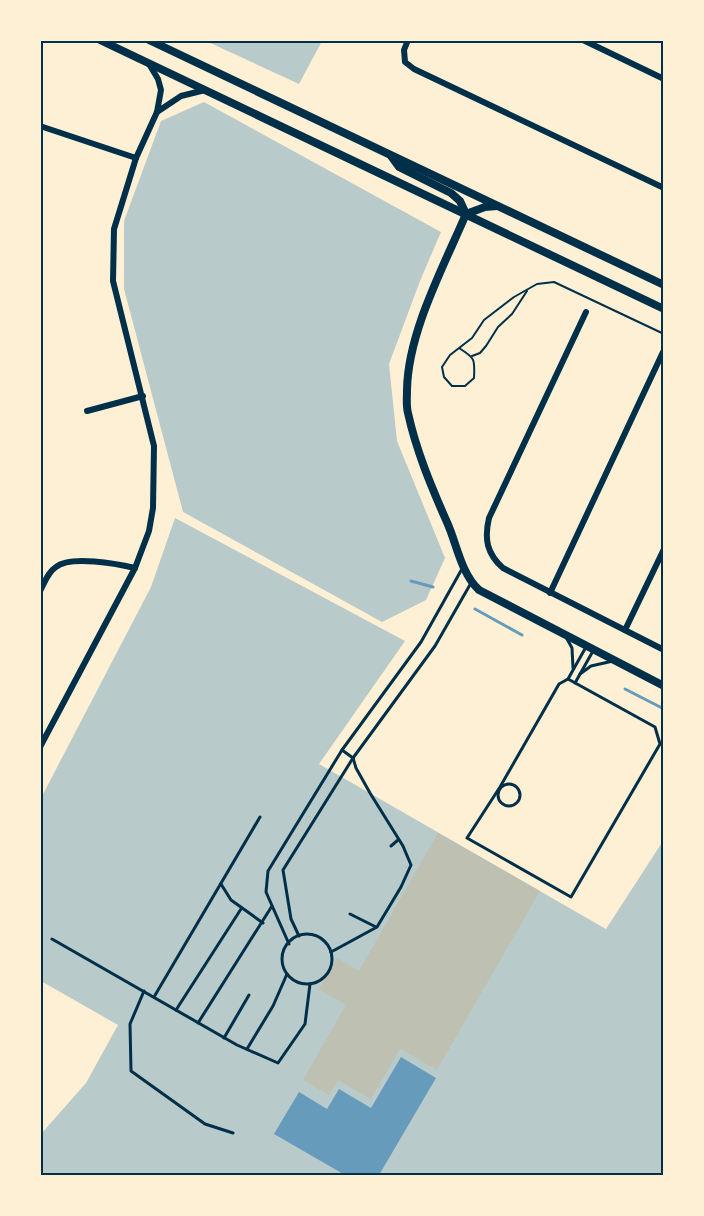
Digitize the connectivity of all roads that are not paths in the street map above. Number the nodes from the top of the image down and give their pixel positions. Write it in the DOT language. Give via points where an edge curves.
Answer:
graph roads {
  1 [pos="100,40"];
  2 [pos="149,40"];
  3 [pos="408,40"];
  4 [pos="583,40"];
  5 [pos="148,63"];
  6 [pos="663,79"];
  7 [pos="204,90"];
  8 [pos="157,112"];
  9 [pos="40,126"];
  10 [pos="389,153"];
  11 [pos="136,158"];
  12 [pos="663,188"];
  13 [pos="498,206"];
  14 [pos="466,214"];
  15 [pos="663,285"];
  16 [pos="663,309"];
  17 [pos="586,312"];
  18 [pos="663,352"];
  19 [pos="142,396"];
  20 [pos="87,411"];
  21 [pos="663,549"];
  22 [pos="463,566"];
  23 [pos="135,568"];
  24 [pos="471,583"];
  25 [pos="40,591"];
  26 [pos="550,593"];
  27 [pos="625,630"];
  28 [pos="566,636"];
  29 [pos="590,649"];
  30 [pos="663,650"];
  31 [pos="615,661"];
  32 [pos="573,670"];
  33 [pos="580,674"];
  34 [pos="568,679"];
  35 [pos="575,683"];
  36 [pos="663,686"];
  37 [pos="40,747"];
  38 [pos="342,750"];
  39 [pos="353,758"];
  40 [pos="500,787"];
  41 [pos="260,817"];
  42 [pos="398,840"];
  43 [pos="391,846"];
  44 [pos="221,883"];
  45 [pos="272,906"];
  46 [pos="241,909"];
  47 [pos="350,914"];
  48 [pos="263,923"];
  49 [pos="377,927"];
  50 [pos="299,936"];
  51 [pos="52,939"];
  52 [pos="289,944"];
  53 [pos="331,952"];
  54 [pos="288,974"];
  55 [pos="310,984"];
  56 [pos="144,991"];
  57 [pos="249,995"];
  58 [pos="154,997"];
  59 [pos="176,1010"];
  60 [pos="198,1023"];
  61 [pos="224,1038"];
  62 [pos="247,1049"];
  63 [pos="233,1133"];
  1 -- 5 [label="main road"];
  2 -- 10 [label="main road"];
  3 -- 12 [label="street" via="405,62 414,69"];
  4 -- 6 [label="street"];
  5 -- 7 [label="main road"];
  5 -- 8 [label="street" via="161,90"];
  7 -- 8 [label="street" via="182,96"];
  7 -- 14 [label="main road"];
  8 -- 11 [label="street"];
  9 -- 11 [label="street"];
  10 -- 13 [label="main road"];
  10 -- 14 [label="main road" via="399,167 452,192"];
  11 -- 19 [label="street" via="114,229 113,281"];
  13 -- 14 [label="main road"];
  13 -- 15 [label="main road"];
  14 -- 16 [label="main road"];
  14 -- 22 [label="street" via="416,333 407,384 407,411"];
  17 -- 26 [label="street" via="486,529 494,561"];
  18 -- 26 [label="street"];
  19 -- 20 [label="street"];
  19 -- 23 [label="street" via="154,446 153,508"];
  21 -- 27 [label="street"];
  22 -- 24 [label="street"];
  22 -- 38 [label="lane" via="421,642"];
  23 -- 25 [label="street" via="104,561 61,563"];
  23 -- 37 [label="street"];
  24 -- 28 [label="street"];
  24 -- 39 [label="lane" via="435,646"];
  26 -- 27 [label="street"];
  27 -- 30 [label="street"];
  28 -- 29 [label="street"];
  28 -- 32 [label="lane" via="572,648"];
  29 -- 31 [label="street"];
  29 -- 32 [label="lane"];
  29 -- 33 [label="lane"];
  31 -- 33 [label="lane" via="591,666"];
  31 -- 36 [label="street"];
  32 -- 34 [label="lane"];
  33 -- 35 [label="lane"];
  34 -- 35 [label="lane"];
  34 -- 40 [label="lane" via="559,684"];
  35 -- 40 [label="lane" via="655,727 660,744 571,897 467,838"];
  38 -- 39 [label="lane"];
  38 -- 45 [label="lane" via="268,871 266,892"];
  39 -- 42 [label="lane"];
  39 -- 50 [label="lane" via="283,870 291,919"];
  40 -- 40 [label="lane" via="507,783 519,788 518,802 505,806 499,801"];
  41 -- 44 [label="lane"];
  42 -- 43 [label="lane"];
  42 -- 49 [label="lane" via="411,865"];
  44 -- 46 [label="lane"];
  44 -- 58 [label="lane"];
  45 -- 48 [label="lane"];
  45 -- 52 [label="lane"];
  46 -- 48 [label="lane"];
  46 -- 59 [label="lane"];
  47 -- 49 [label="lane"];
  48 -- 60 [label="lane"];
  49 -- 53 [label="lane"];
  50 -- 52 [label="lane"];
  50 -- 53 [label="lane" via="317,936"];
  51 -- 56 [label="lane"];
  52 -- 54 [label="lane" via="282,958"];
  53 -- 55 [label="lane" via="331,967 325,977"];
  54 -- 55 [label="lane" via="303,985"];
  54 -- 62 [label="lane"];
  55 -- 62 [label="lane" via="305,1024 278,1063"];
  56 -- 58 [label="lane"];
  56 -- 63 [label="lane" via="130,1024 131,1071 205,1124"];
  57 -- 61 [label="lane"];
  58 -- 59 [label="lane"];
  59 -- 60 [label="lane"];
  60 -- 61 [label="lane"];
  61 -- 62 [label="lane"];
}
